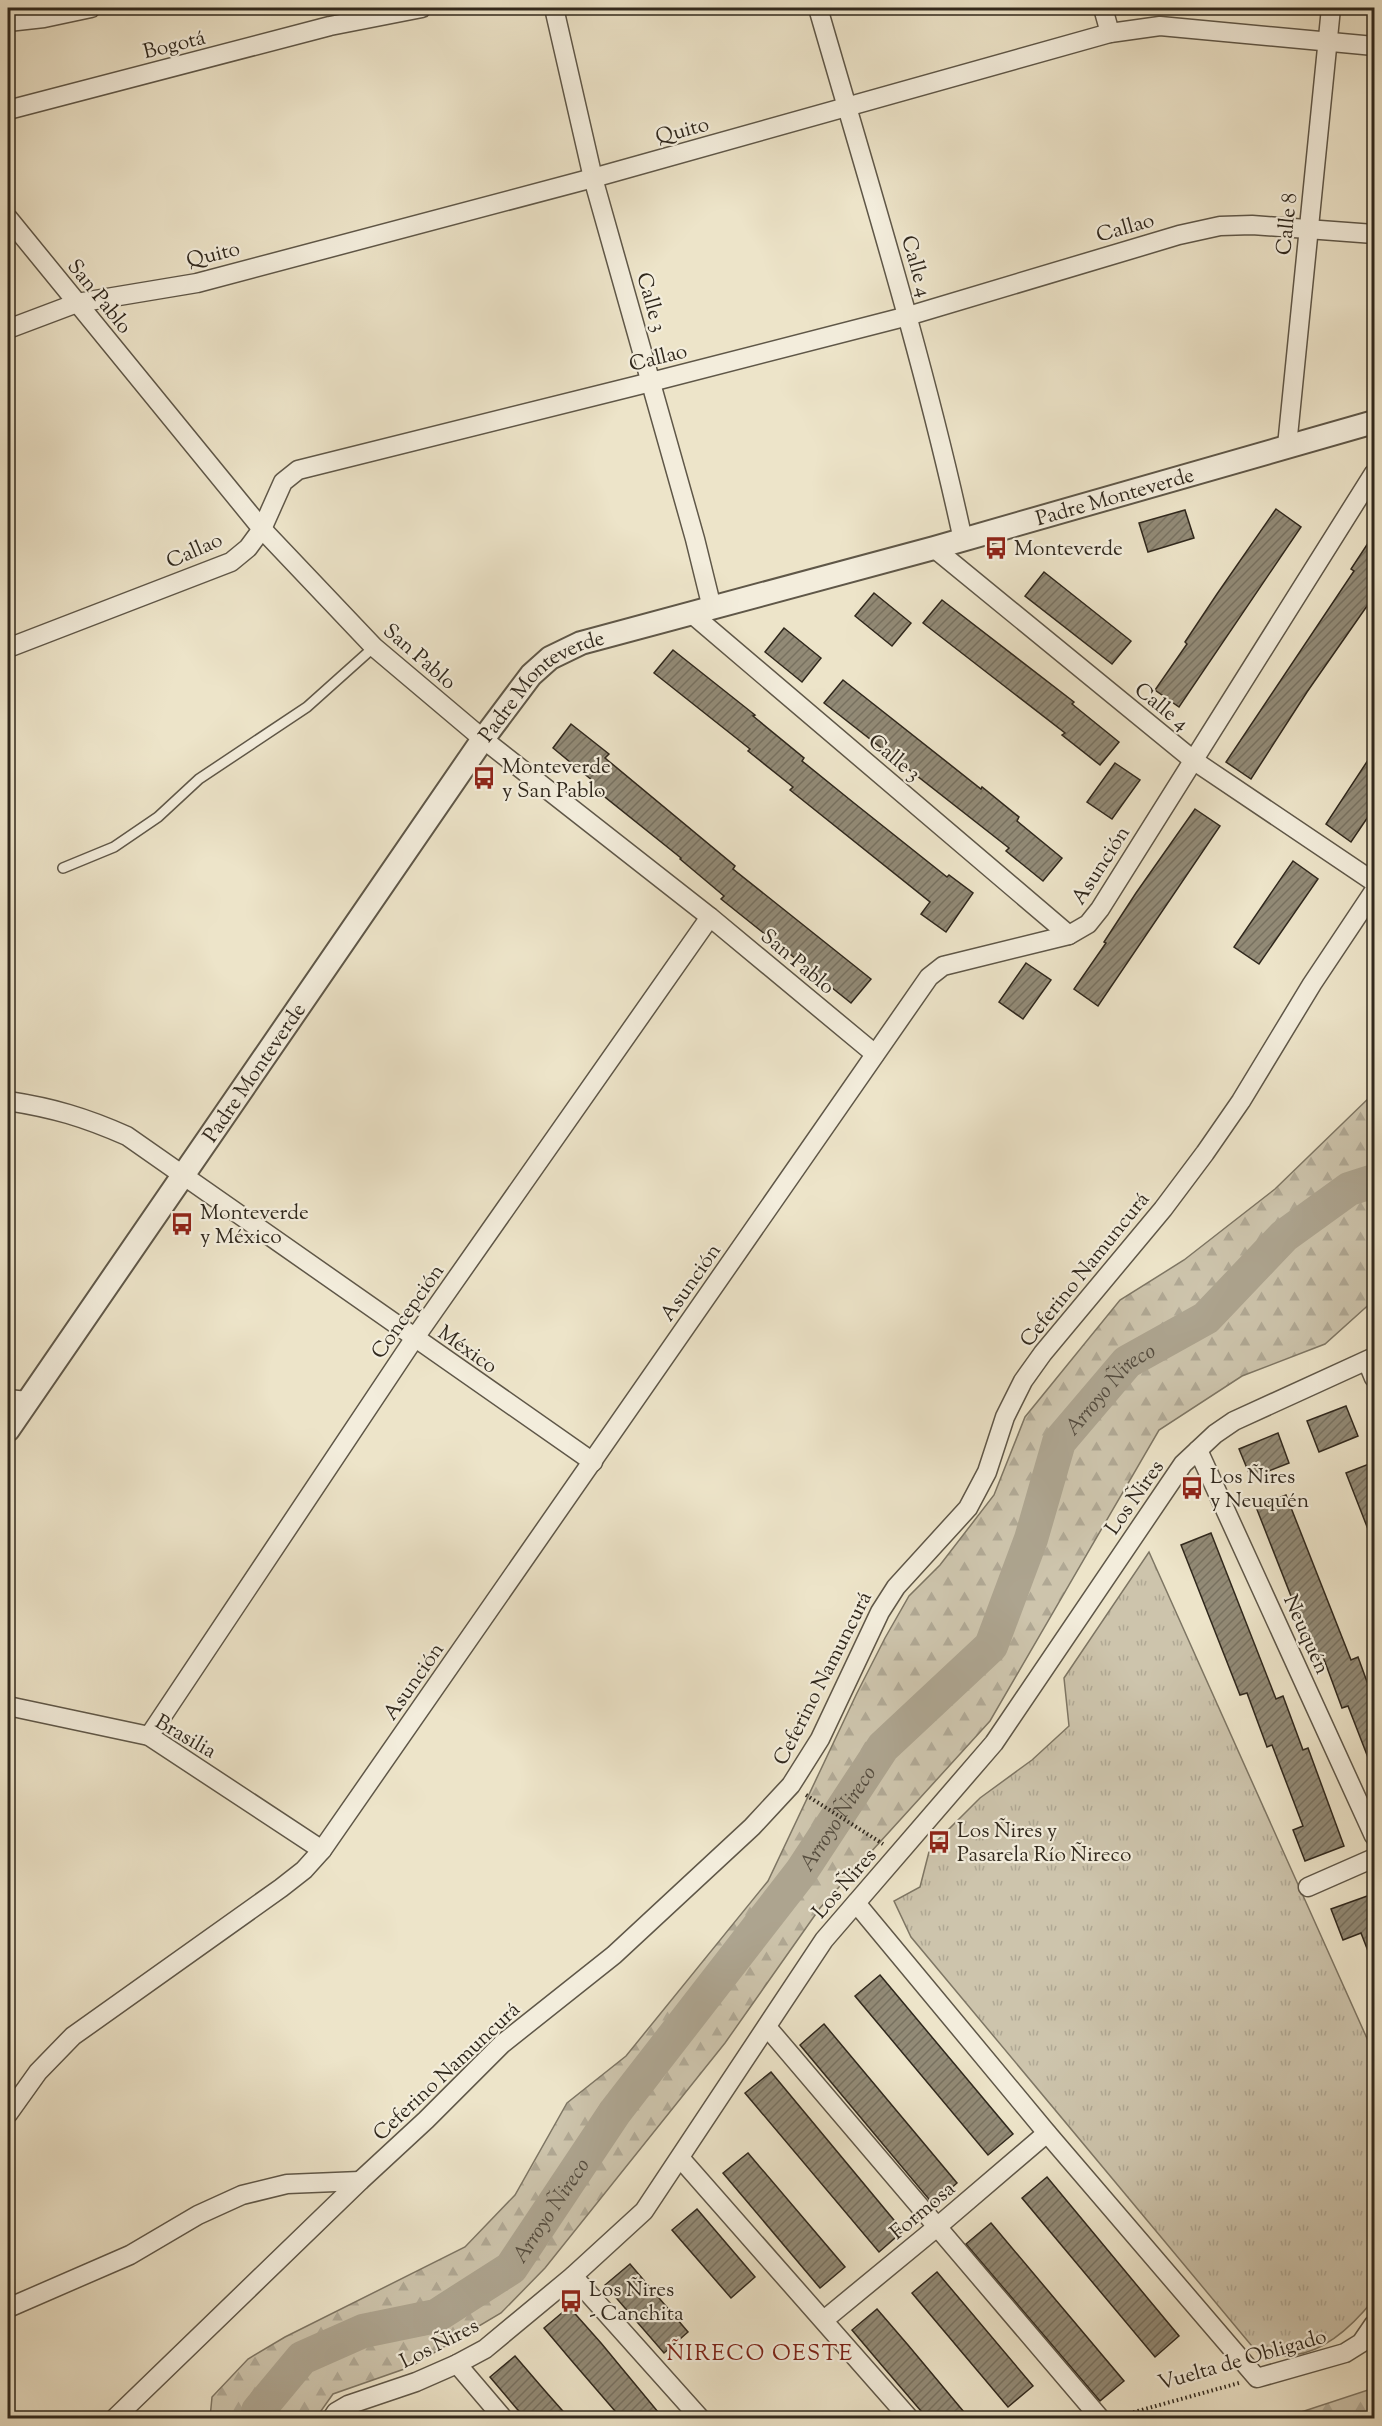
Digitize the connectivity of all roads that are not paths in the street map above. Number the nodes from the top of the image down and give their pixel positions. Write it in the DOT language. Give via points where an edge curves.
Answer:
graph roads {
  1 [pos="91,8"];
  2 [pos="422,8"];
  3 [pos="554,8"];
  4 [pos="818,8"];
  5 [pos="1103,8"];
  6 [pos="1330,8"];
  7 [pos="8,22"];
  8 [pos="1110,33"];
  9 [pos="1327,41"];
  10 [pos="1374,46"];
  11 [pos="847,108"];
  12 [pos="8,110"];
  13 [pos="593,178"];
  14 [pos="8,218"];
  15 [pos="1308,228"];
  16 [pos="1374,234"];
  17 [pos="77,303"];
  18 [pos="908,316"];
  19 [pos="8,328"];
  20 [pos="651,382"];
  21 [pos="1374,422"];
  22 [pos="1287,446"];
  23 [pos="1374,473"];
  24 [pos="262,529"];
  25 [pos="963,540"];
  26 [pos="934,548"];
  27 [pos="702,611"];
  28 [pos="374,647"];
  29 [pos="8,648"];
  30 [pos="483,739"];
  31 [pos="1193,760"];
  32 [pos="63,868"];
  33 [pos="1374,882"];
  34 [pos="1374,891"];
  35 [pos="710,917"];
  36 [pos="1069,935"];
  37 [pos="875,1054"];
  38 [pos="8,1101"];
  39 [pos="183,1175"];
  40 [pos="414,1339"];
  41 [pos="1371,1359"];
  42 [pos="1374,1378"];
  43 [pos="17,1400"];
  44 [pos="8,1430"];
  45 [pos="1198,1450"];
  46 [pos="592,1462"];
  47 [pos="8,1706"];
  48 [pos="149,1736"];
  49 [pos="1374,1836"];
  50 [pos="322,1850"];
  51 [pos="1374,1858"];
  52 [pos="1308,1887"];
  53 [pos="856,1903"];
  54 [pos="767,2027"];
  55 [pos="8,2114"];
  56 [pos="1047,2133"];
  57 [pos="681,2159"];
  58 [pos="360,2181"];
  59 [pos="938,2227"];
  60 [pos="573,2276"];
  61 [pos="8,2308"];
  62 [pos="824,2320"];
  63 [pos="1374,2324"];
  64 [pos="1368,2346"];
  65 [pos="457,2364"];
  66 [pos="115,2418"];
  67 [pos="332,2418"];
  68 [pos="503,2418"];
  69 [pos="700,2418"];
  70 [pos="909,2418"];
  71 [pos="1100,2418"];
  1 -- 7 [label="street"];
  2 -- 12 [label="street, Bogotá" via="330,26"];
  3 -- 13 [label="street, Calle 3"];
  4 -- 11 [label="street, Calle 4"];
  5 -- 8 [label="street"];
  6 -- 9 [label="street, Calle 8"];
  8 -- 9 [label="street, Quito" via="1160,26"];
  8 -- 11 [label="street, Quito"];
  9 -- 10 [label="street, Quito"];
  9 -- 15 [label="street, Calle 8"];
  11 -- 13 [label="street, Quito"];
  11 -- 18 [label="street, Calle 4"];
  13 -- 17 [label="street, Quito" via="197,282"];
  13 -- 20 [label="street, Calle 3"];
  14 -- 17 [label="street, San Pablo"];
  15 -- 16 [label="street, Callao"];
  15 -- 18 [label="street, Callao" via="1220,226"];
  15 -- 22 [label="street, Calle 8"];
  17 -- 19 [label="street, Quito"];
  17 -- 24 [label="street, San Pablo"];
  18 -- 20 [label="street, Callao"];
  18 -- 25 [label="street, Calle 4"];
  20 -- 24 [label="street, Callao" via="298,470 283,482"];
  20 -- 27 [label="street, Calle 3" via="695,539"];
  21 -- 22 [label="street, Padre Monteverde"];
  22 -- 25 [label="street, Padre Monteverde"];
  23 -- 31 [label="street, Asunción"];
  24 -- 28 [label="street, San Pablo"];
  24 -- 29 [label="street, Callao" via="231,562"];
  25 -- 26 [label="street, Padre Monteverde"];
  26 -- 27 [label="street, Padre Monteverde"];
  26 -- 31 [label="street, Calle 4"];
  27 -- 30 [label="street, Padre Monteverde" via="581,643 550,658 531,675"];
  27 -- 36 [label="street, Calle 3"];
  28 -- 30 [label="street, San Pablo"];
  28 -- 32 [label="lane" via="307,707 199,779 158,817 114,847"];
  30 -- 35 [label="street, San Pablo"];
  30 -- 39 [label="street, Padre Monteverde"];
  31 -- 33 [label="street, Calle 4"];
  31 -- 36 [label="street, Asunción" via="1100,909 1088,924"];
  34 -- 58 [label="street, Ceferino Namuncurá" via="1205,1153 1023,1381 1005,1416 987,1472 968,1508 896,1587 880,1612 820,1738 792,1785 614,1955 502,2044"];
  35 -- 37 [label="street, San Pablo"];
  35 -- 40 [label="street, Concepción"];
  36 -- 37 [label="street, Asunción" via="943,966 929,977"];
  37 -- 46 [label="street, Asunción"];
  38 -- 39 [label="street, México" via="89,1119 127,1136"];
  39 -- 40 [label="street, México"];
  39 -- 43 [label="street, Padre Monteverde"];
  40 -- 46 [label="street, México"];
  40 -- 48 [label="street, Concepción"];
  41 -- 42 [label="street"];
  41 -- 45 [label="street, Los Ñires" via="1234,1421"];
  43 -- 44 [label="street, Padre Monteverde"];
  45 -- 49 [label="street, Neuquén"];
  45 -- 53 [label="street, Los Ñires" via="1154,1505 994,1743"];
  46 -- 50 [label="street, Asunción"];
  47 -- 48 [label="street, Brasilia"];
  48 -- 50 [label="street, Brasilia"];
  50 -- 55 [label="street, Asunción" via="281,1888 73,2036 38,2072"];
  51 -- 52 [label="street"];
  53 -- 54 [label="street, Los Ñires" via="824,1940"];
  53 -- 56 [label="street"];
  54 -- 57 [label="street, Los Ñires"];
  54 -- 59 [label="street"];
  56 -- 59 [label="street, Formosa"];
  56 -- 64 [label="street, Vuelta de Obligado" via="1257,2378"];
  57 -- 60 [label="street, Los Ñires" via="644,2211"];
  57 -- 62 [label="street"];
  58 -- 61 [label="street" via="287,2184 242,2195 198,2215 130,2255"];
  58 -- 66 [label="street, Ceferino Namuncurá"];
  59 -- 62 [label="street, Formosa"];
  59 -- 71 [label="street"];
  60 -- 65 [label="street, Los Ñires" via="485,2349"];
  60 -- 69 [label="street"];
  62 -- 70 [label="street"];
  63 -- 64 [label="street, Vuelta de Obligado"];
  65 -- 67 [label="street, Los Ñires" via="348,2405"];
  65 -- 68 [label="street"];
}
